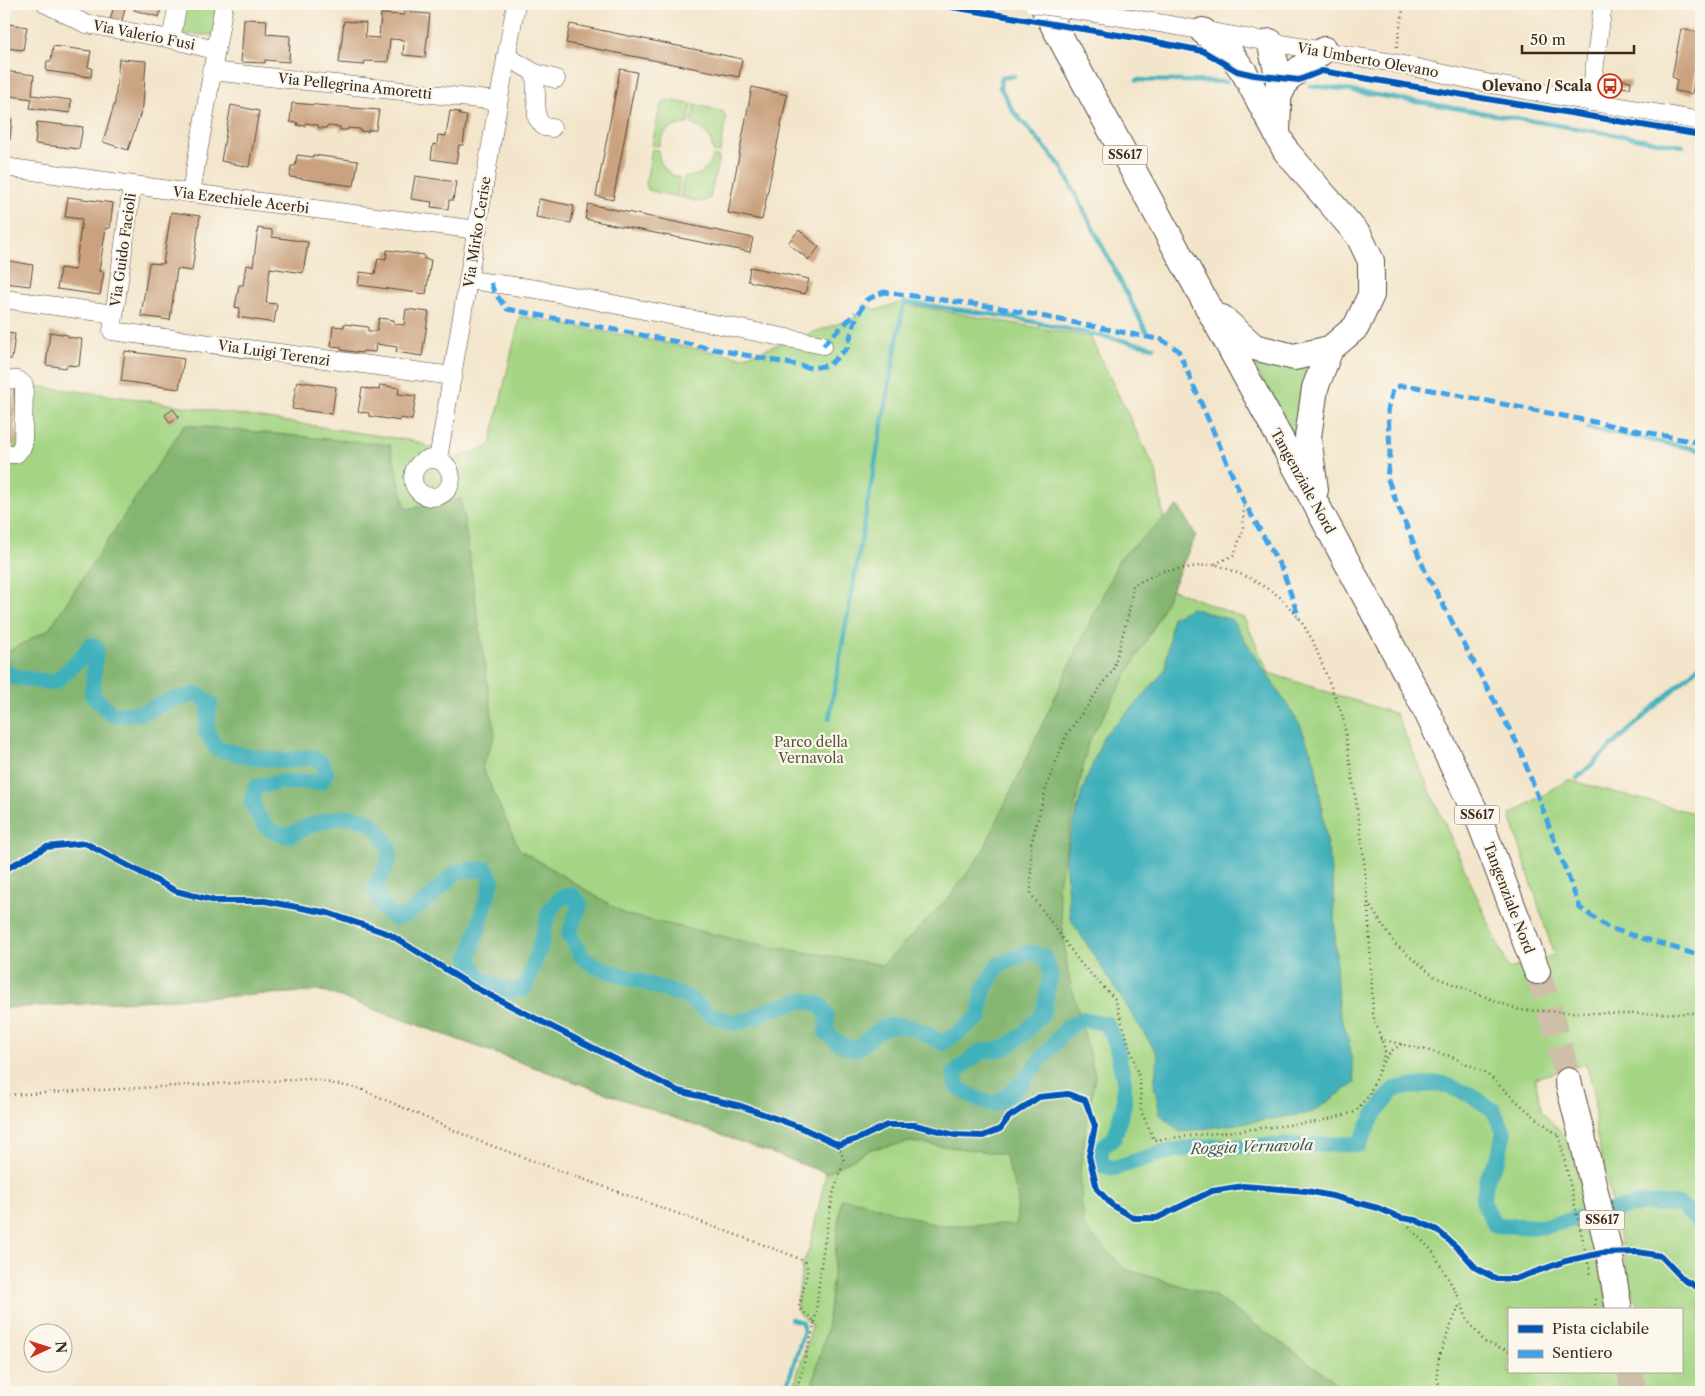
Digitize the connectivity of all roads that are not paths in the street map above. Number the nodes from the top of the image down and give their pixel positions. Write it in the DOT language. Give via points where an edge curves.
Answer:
graph roads {
  1 [pos="46,4"];
  2 [pos="178,4"];
  3 [pos="224,4"];
  4 [pos="516,4"];
  5 [pos="1034,4"];
  6 [pos="1042,4"];
  7 [pos="1603,4"];
  8 [pos="1203,31"];
  9 [pos="171,39"];
  10 [pos="1270,42"];
  11 [pos="215,50"];
  12 [pos="1324,50"];
  13 [pos="506,56"];
  14 [pos="212,71"];
  15 [pos="535,72"];
  16 [pos="556,79"];
  17 [pos="1266,96"];
  18 [pos="498,101"];
  19 [pos="1590,102"];
  20 [pos="1701,121"];
  21 [pos="552,128"];
  22 [pos="4,167"];
  23 [pos="132,186"];
  24 [pos="192,193"];
  25 [pos="478,230"];
  26 [pos="469,280"];
  27 [pos="4,299"];
  28 [pos="1208,307"];
  29 [pos="114,314"];
  30 [pos="823,345"];
  31 [pos="1330,349"];
  32 [pos="452,376"];
  33 [pos="4,379"];
  34 [pos="4,454"];
  35 [pos="438,460"];
  36 [pos="1317,506"];
  37 [pos="1537,971"];
  38 [pos="1568,1081"];
  39 [pos="1619,1308"];
  1 -- 9 [label="street, Via Valerio Fusi" via="86,24"];
  2 -- 9 [label="street"];
  3 -- 11 [label="street"];
  4 -- 13 [label="street, Via Mirko Cerise"];
  5 -- 8 [label="street, Via Umberto Olevano, bridge"];
  6 -- 28 [label="highway, Tangenziale Nord / SS617"];
  7 -- 19 [label="street"];
  8 -- 10 [label="street, Via Umberto Olevano"];
  8 -- 17 [label="highway" via="1230,53"];
  9 -- 11 [label="street, Via Valerio Fusi"];
  10 -- 12 [label="street, Via Umberto Olevano"];
  10 -- 17 [label="highway" via="1279,78"];
  11 -- 14 [label="street"];
  12 -- 17 [label="highway"];
  12 -- 19 [label="street, Via Umberto Olevano"];
  13 -- 15 [label="street"];
  13 -- 18 [label="street, Via Mirko Cerise"];
  14 -- 18 [label="street, Via Pellegrina Amoretti"];
  14 -- 24 [label="street"];
  15 -- 16 [label="street"];
  15 -- 21 [label="street" via="537,118 544,127"];
  17 -- 31 [label="highway" via="1286,151 1358,236 1371,261 1371,295 1356,327"];
  18 -- 25 [label="street, Via Mirko Cerise"];
  19 -- 20 [label="street, Via Umberto Olevano"];
  22 -- 23 [label="street, Via Ezechiele Acerbi"];
  23 -- 24 [label="street, Via Ezechiele Acerbi"];
  23 -- 29 [label="street, Via Guido Facioli"];
  24 -- 25 [label="street, Via Ezechiele Acerbi"];
  25 -- 26 [label="street, Via Mirko Cerise"];
  26 -- 30 [label="street" via="536,289"];
  26 -- 32 [label="street, Via Mirko Cerise"];
  27 -- 29 [label="street"];
  28 -- 31 [label="highway" via="1254,347 1294,357"];
  28 -- 36 [label="highway, Tangenziale Nord / SS617"];
  29 -- 32 [label="street, Via Luigi Terenzi" via="112,331"];
  31 -- 36 [label="highway" via="1315,388 1308,437"];
  32 -- 35 [label="street, Via Mirko Cerise"];
  33 -- 34 [label="street" via="18,380 24,385 23,446 16,454"];
  36 -- 37 [label="highway, Tangenziale Nord / SS617" via="1427,712 1480,822"];
  38 -- 39 [label="highway, SS617, bridge" via="1570,1134 1610,1252"];
}
